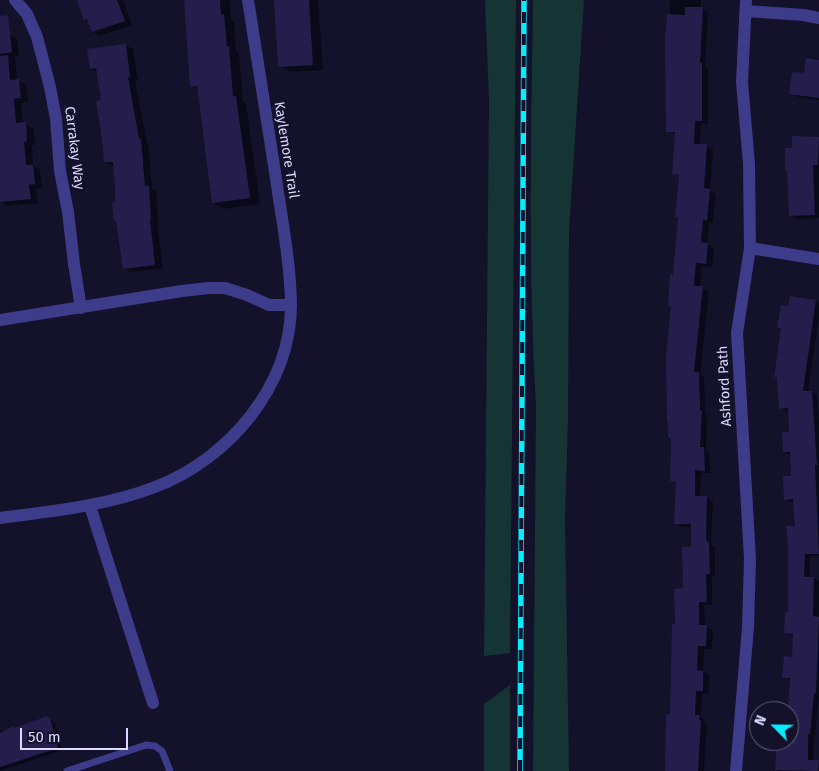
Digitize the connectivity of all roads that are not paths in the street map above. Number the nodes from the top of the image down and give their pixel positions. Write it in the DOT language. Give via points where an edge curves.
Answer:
graph roads {
  1 [pos="15,0"];
  2 [pos="248,0"];
  3 [pos="746,6"];
  4 [pos="819,18"];
  5 [pos="750,248"];
  6 [pos="819,259"];
  7 [pos="291,305"];
  8 [pos="81,308"];
  9 [pos="0,320"];
  10 [pos="90,506"];
  11 [pos="0,518"];
  12 [pos="153,703"];
  13 [pos="67,771"];
  14 [pos="170,771"];
  15 [pos="736,771"];
  1 -- 8 [label="street, Carrakay Way" via="27,14 37,37 50,87"];
  2 -- 7 [label="street, Kaylemore Trail" via="288,257"];
  3 -- 4 [label="street"];
  3 -- 5 [label="street, Ashford Path" via="742,82 750,164"];
  5 -- 6 [label="street"];
  5 -- 15 [label="street, Ashford Path" via="737,333 750,559"];
  7 -- 8 [label="street" via="269,305 225,288 209,288"];
  7 -- 10 [label="street, Kaylemore Trail" via="280,365 251,416 232,437 196,467 157,486"];
  8 -- 9 [label="street"];
  10 -- 11 [label="street, Kaylemore Trail"];
  10 -- 12 [label="street"];
  13 -- 14 [label="lane" via="146,745 162,751"];
}
